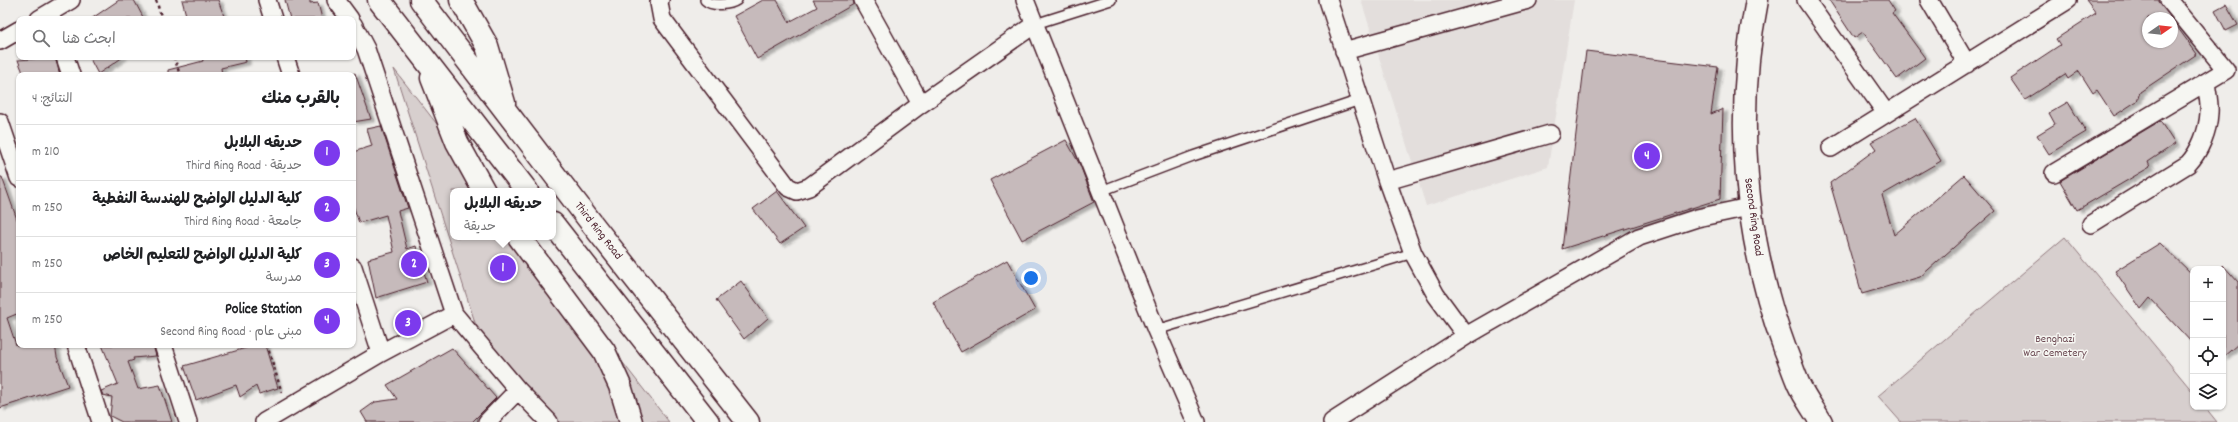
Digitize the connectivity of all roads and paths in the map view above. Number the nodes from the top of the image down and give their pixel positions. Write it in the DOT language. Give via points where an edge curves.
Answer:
graph roads {
  1 [pos="71,0"];
  2 [pos="156,0"];
  3 [pos="267,0"];
  4 [pos="336,0"];
  5 [pos="379,0"];
  6 [pos="421,0"];
  7 [pos="461,0"];
  8 [pos="660,0"];
  9 [pos="705,0"];
  10 [pos="737,0"];
  11 [pos="863,0"];
  12 [pos="1025,0"];
  13 [pos="1111,0"];
  14 [pos="1328,0"];
  15 [pos="1528,0"];
  16 [pos="1757,0"];
  17 [pos="1806,0"];
  18 [pos="1929,0"];
  19 [pos="2068,0"];
  20 [pos="2169,0"];
  21 [pos="48,16"];
  22 [pos="161,16"];
  23 [pos="272,16"];
  24 [pos="348,16"];
  25 [pos="1035,24"];
  26 [pos="356,30"];
  27 [pos="16,32"];
  28 [pos="0,41"];
  29 [pos="1344,51"];
  30 [pos="66,60"];
  31 [pos="175,60"];
  32 [pos="286,60"];
  33 [pos="427,62"];
  34 [pos="1967,64"];
  35 [pos="2232,66"];
  36 [pos="70,72"];
  37 [pos="179,72"];
  38 [pos="290,72"];
  39 [pos="2206,82"];
  40 [pos="1360,100"];
  41 [pos="921,104"];
  42 [pos="506,112"];
  43 [pos="1886,113"];
  44 [pos="0,122"];
  45 [pos="1550,134"];
  46 [pos="1831,148"];
  47 [pos="16,169"];
  48 [pos="2054,172"];
  49 [pos="1387,181"];
  50 [pos="482,188"];
  51 [pos="525,188"];
  52 [pos="1101,191"];
  53 [pos="1749,207"];
  54 [pos="2091,224"];
  55 [pos="556,228"];
  56 [pos="521,240"];
  57 [pos="1413,253"];
  58 [pos="356,276"];
  59 [pos="454,314"];
  60 [pos="1156,330"];
  61 [pos="1466,336"];
  62 [pos="77,348"];
  63 [pos="164,348"];
  64 [pos="268,348"];
  65 [pos="381,353"];
  66 [pos="518,390"];
  67 [pos="287,409"];
  68 [pos="102,422"];
  69 [pos="188,422"];
  70 [pos="264,422"];
  71 [pos="487,422"];
  72 [pos="549,422"];
  73 [pos="631,422"];
  74 [pos="708,422"];
  75 [pos="748,422"];
  76 [pos="1196,422"];
  77 [pos="1332,422"];
  78 [pos="1821,422"];
  1 -- 21 [label="street"];
  2 -- 22 [label="path"];
  3 -- 23 [label="street"];
  4 -- 24 [label="street"];
  5 -- 33 [label="main road"];
  6 -- 42 [label="main road, Third Ring Road"];
  7 -- 42 [label="main road" via="487,46 501,86"];
  8 -- 41 [label="street" via="662,19 788,187 797,191 809,187"];
  9 -- 10 [label="lane" via="715,4 732,4"];
  11 -- 41 [label="street"];
  12 -- 25 [label="street"];
  13 -- 25 [label="lane"];
  14 -- 29 [label="street"];
  15 -- 29 [label="street"];
  16 -- 53 [label="main road, Second Ring Road" via="1745,89"];
  17 -- 43 [label="street"];
  18 -- 34 [label="street"];
  19 -- 34 [label="street"];
  20 -- 35 [label="street"];
  25 -- 41 [label="street"];
  25 -- 52 [label="street"];
  26 -- 59 [label="street" via="366,49"];
  27 -- 28 [label="street"];
  29 -- 40 [label="street"];
  30 -- 36 [label="street"];
  31 -- 37 [label="path"];
  32 -- 38 [label="street"];
  33 -- 50 [label="main road" via="446,116"];
  33 -- 51 [label="main road"];
  34 -- 43 [label="street"];
  35 -- 39 [label="street"];
  39 -- 48 [label="street"];
  39 -- 54 [label="street" via="2209,113 2201,147 2196,156 2188,164"];
  40 -- 49 [label="street"];
  40 -- 52 [label="lane" via="1193,156"];
  42 -- 75 [label="main road, Third Ring Road"];
  43 -- 46 [label="street"];
  44 -- 47 [label="street"];
  45 -- 49 [label="street"];
  49 -- 57 [label="street"];
  52 -- 60 [label="street"];
  53 -- 61 [label="street" via="1697,218 1639,237"];
  53 -- 78 [label="main road, Second Ring Road" via="1758,257 1774,320 1799,385"];
  55 -- 74 [label="main road"];
  56 -- 73 [label="main road" via="604,351 620,386"];
  57 -- 60 [label="lane"];
  57 -- 61 [label="street" via="1436,295"];
  58 -- 65 [label="street"];
  59 -- 65 [label="street"];
  59 -- 66 [label="street"];
  60 -- 76 [label="street"];
  61 -- 77 [label="street"];
  62 -- 68 [label="street"];
  63 -- 69 [label="street"];
  64 -- 67 [label="path"];
  65 -- 67 [label="street"];
  66 -- 71 [label="street"];
  66 -- 72 [label="street"];
  67 -- 70 [label="street"];
}
